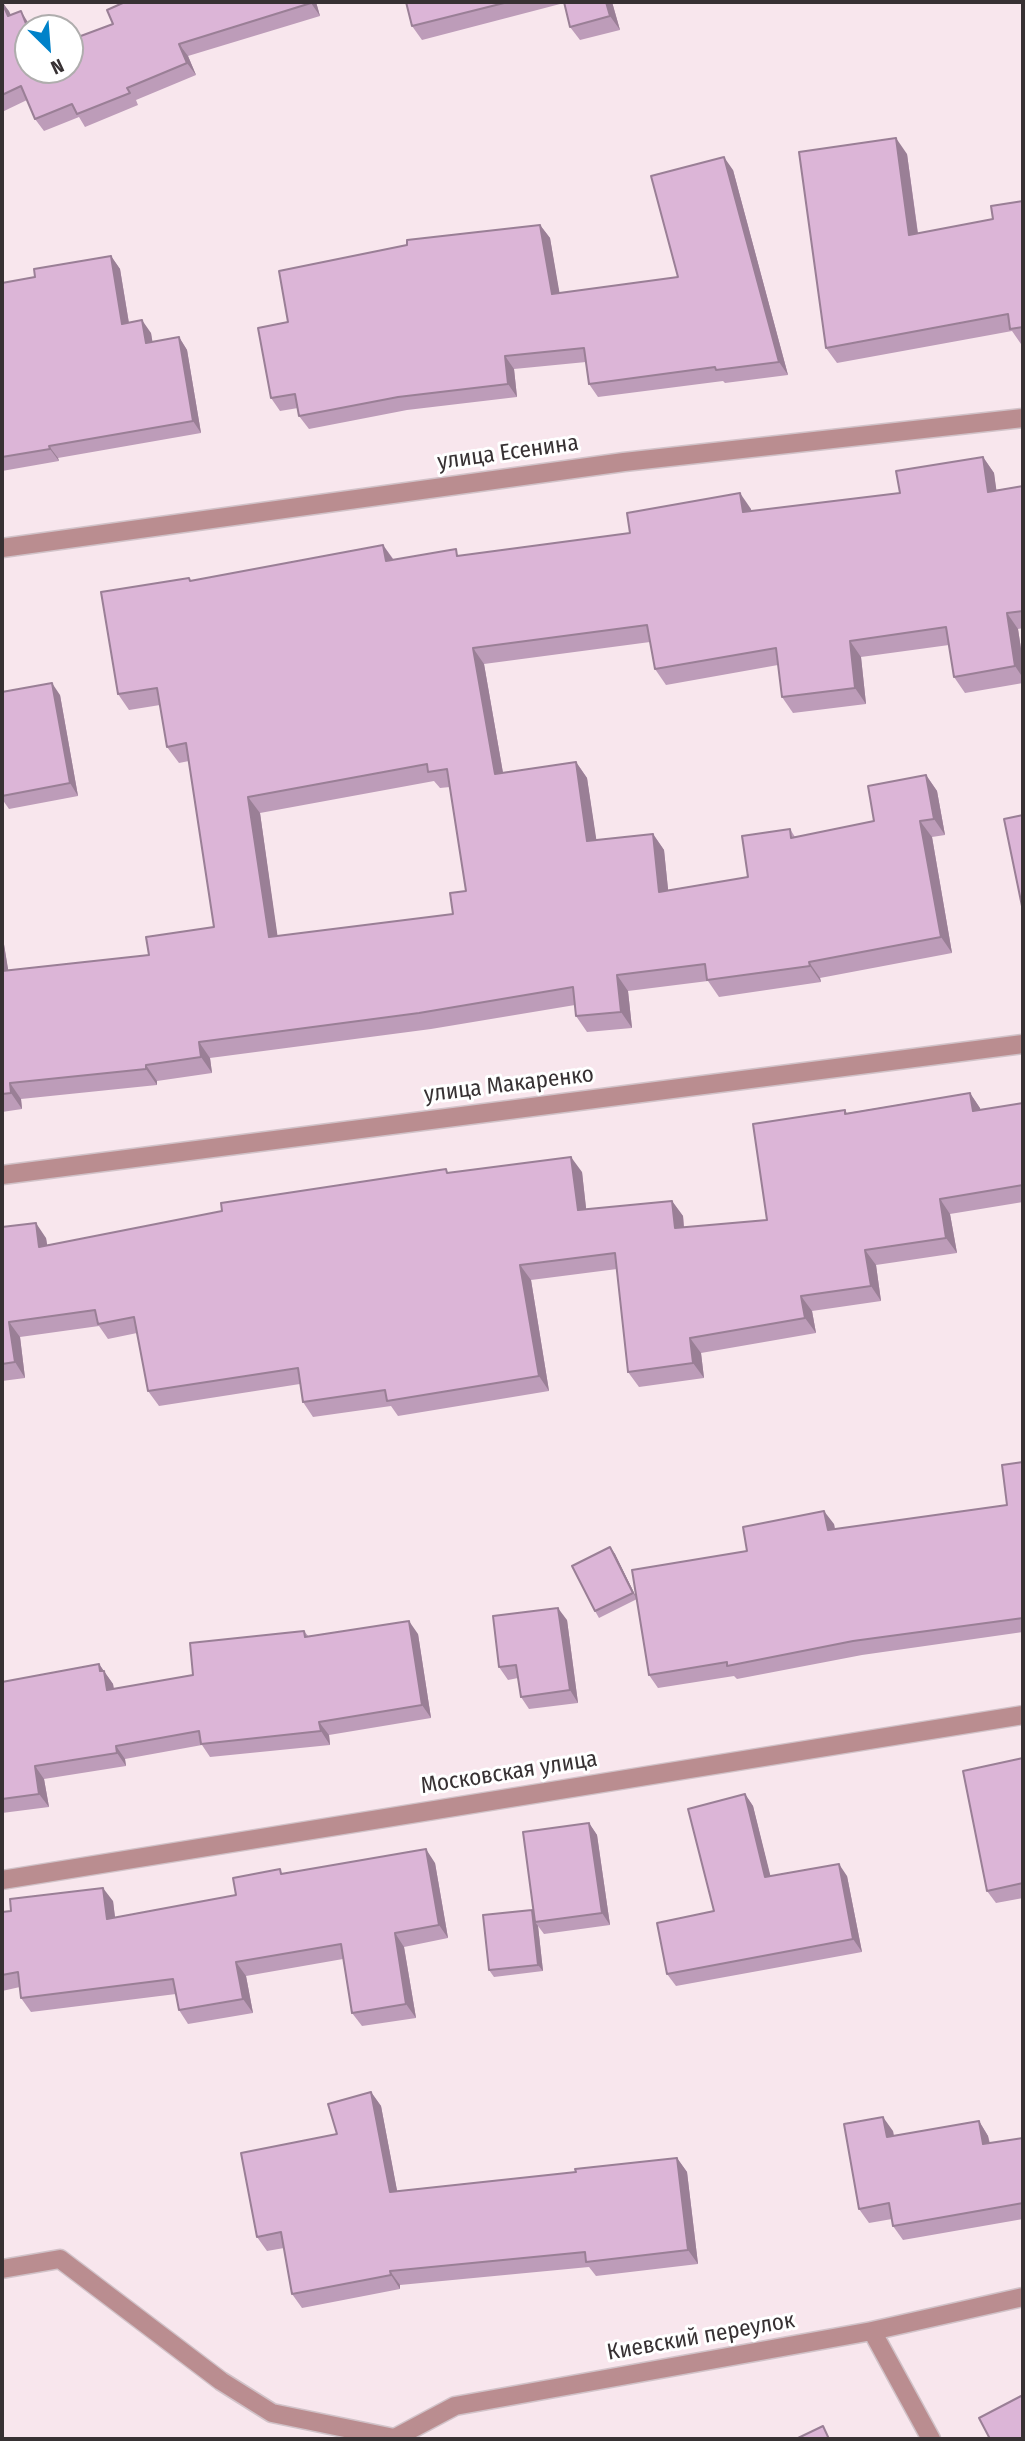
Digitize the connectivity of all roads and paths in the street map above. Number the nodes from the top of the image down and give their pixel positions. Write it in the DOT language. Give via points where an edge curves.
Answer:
graph roads {
  1 [pos="1023,418"];
  2 [pos="2,548"];
  3 [pos="1023,1044"];
  4 [pos="2,1175"];
  5 [pos="1023,1715"];
  6 [pos="2,1880"];
  7 [pos="2,2269"];
  8 [pos="1023,2297"];
  9 [pos="872,2331"];
  10 [pos="394,2439"];
  11 [pos="931,2439"];
  1 -- 2 [label="street, улица Есенина" via="624,462"];
  3 -- 4 [label="street, улица Макаренко"];
  5 -- 6 [label="street, Московская улица"];
  7 -- 10 [label="street" via="60,2259 272,2413"];
  8 -- 9 [label="street, Киевский переулок"];
  9 -- 10 [label="street, Киевский переулок" via="455,2406"];
  9 -- 11 [label="street"];
}
